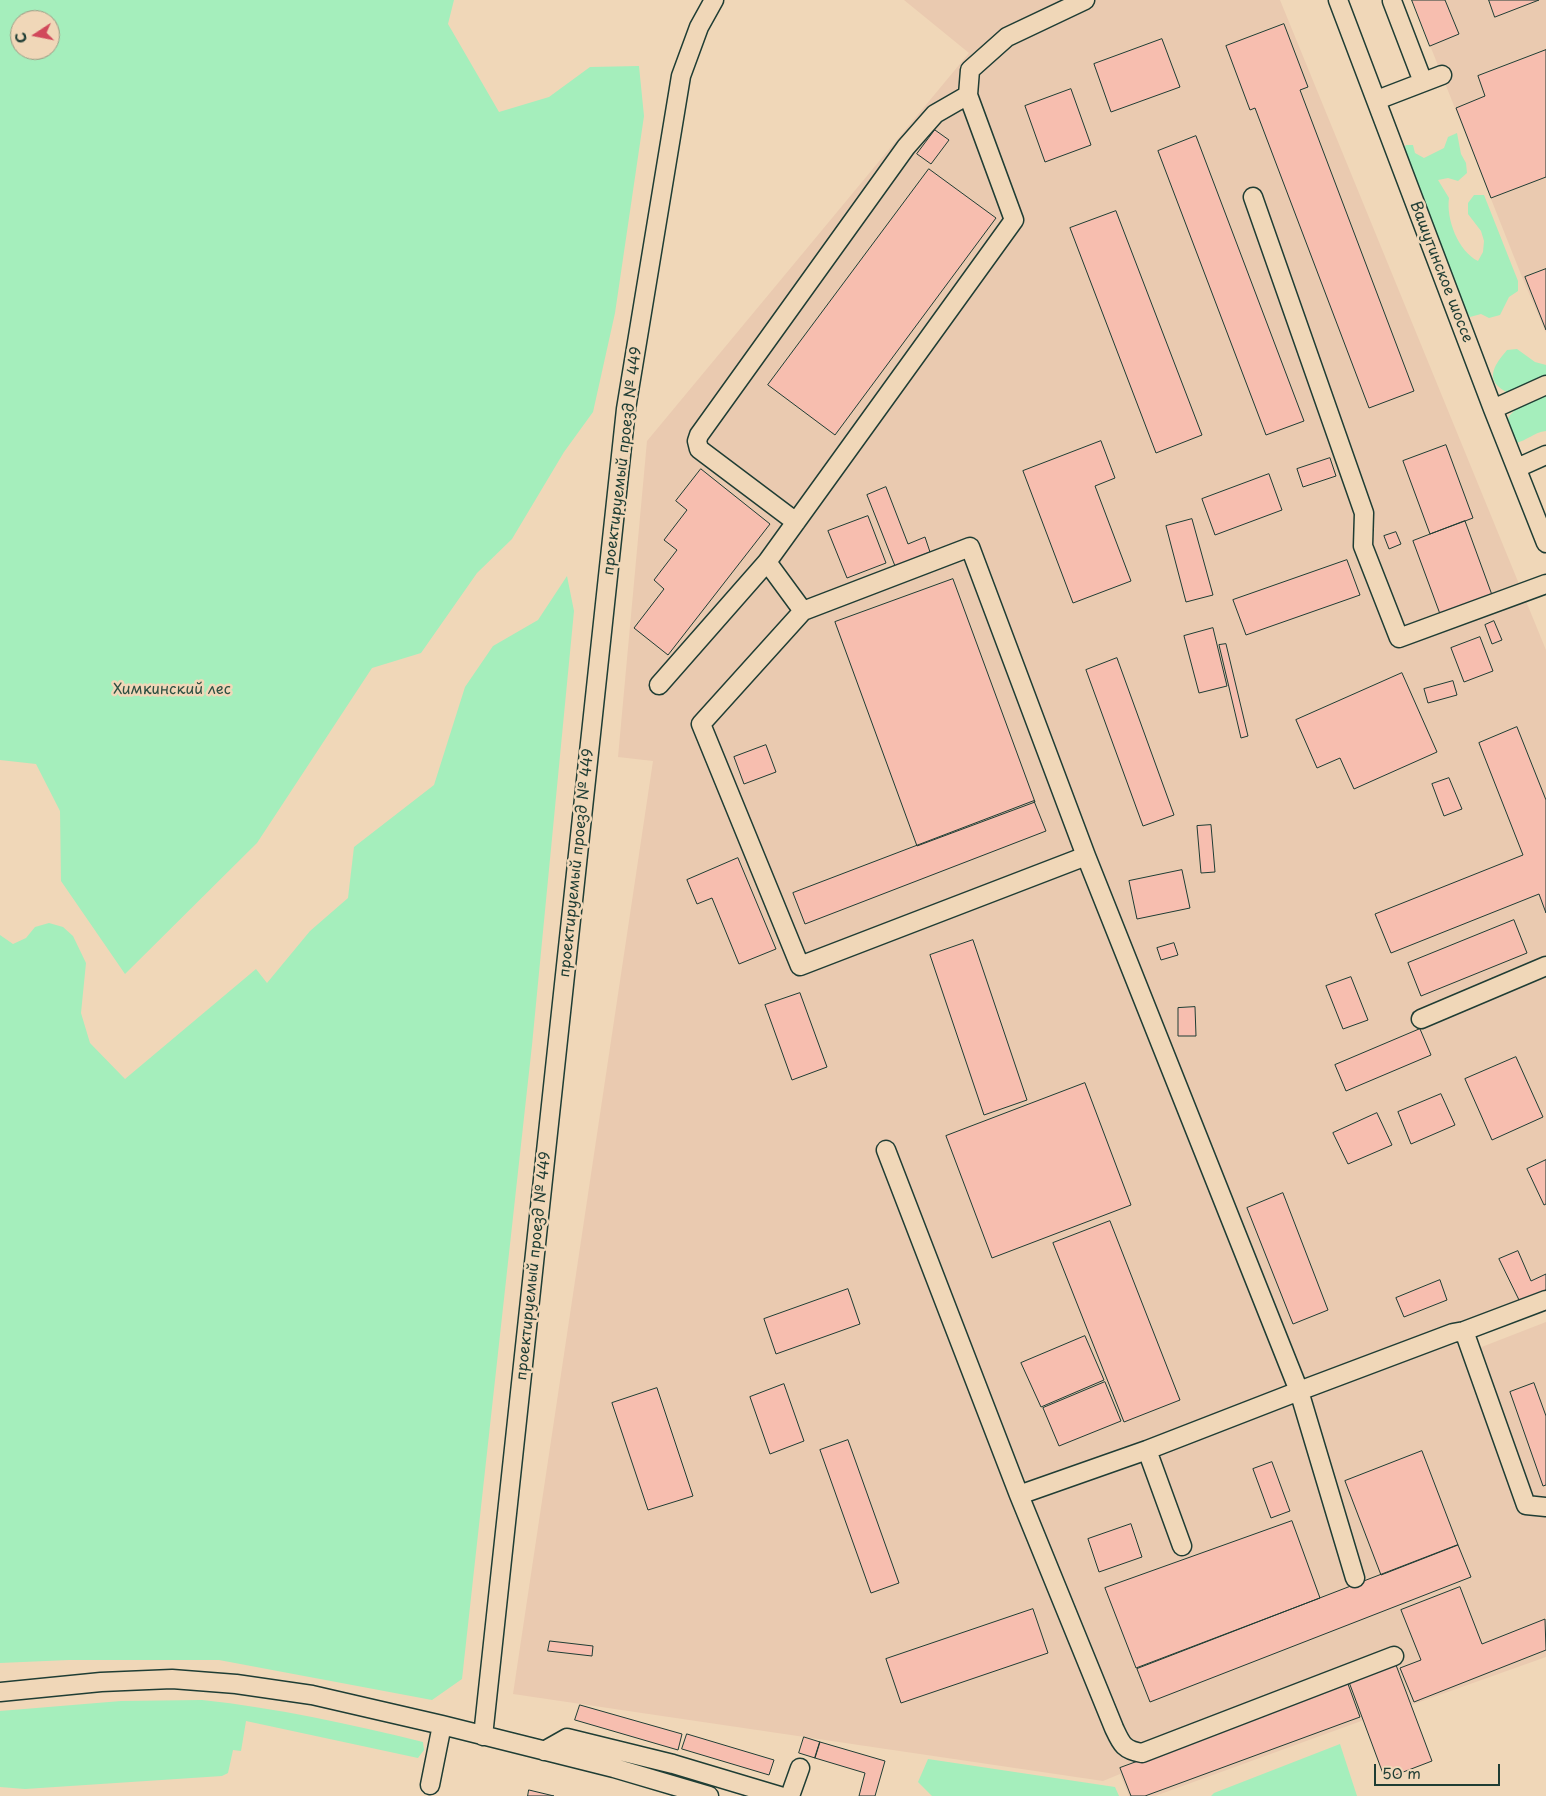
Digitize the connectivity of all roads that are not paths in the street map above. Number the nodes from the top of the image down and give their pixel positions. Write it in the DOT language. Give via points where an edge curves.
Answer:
graph roads {
  1 [pos="714,0"];
  2 [pos="1085,0"];
  3 [pos="1338,0"];
  4 [pos="1392,1"];
  5 [pos="1442,75"];
  6 [pos="1423,82"];
  7 [pos="968,95"];
  8 [pos="1377,100"];
  9 [pos="1253,198"];
  10 [pos="1546,385"];
  11 [pos="1493,409"];
  12 [pos="1546,455"];
  13 [pos="1517,468"];
  14 [pos="796,522"];
  15 [pos="1546,543"];
  16 [pos="767,562"];
  17 [pos="1546,584"];
  18 [pos="803,611"];
  19 [pos="659,685"];
  20 [pos="1086,856"];
  21 [pos="1546,966"];
  22 [pos="1421,1019"];
  23 [pos="886,1150"];
  24 [pos="1546,1300"];
  25 [pos="1464,1331"];
  26 [pos="1299,1391"];
  27 [pos="1147,1450"];
  28 [pos="1019,1494"];
  29 [pos="1546,1507"];
  30 [pos="1182,1546"];
  31 [pos="1355,1578"];
  32 [pos="1394,1656"];
  33 [pos="0,1692"];
  34 [pos="442,1725"];
  35 [pos="483,1736"];
  36 [pos="544,1750"];
  37 [pos="800,1768"];
  38 [pos="430,1785"];
  39 [pos="708,1796"];
  40 [pos="780,1796"];
  41 [pos="790,1796"];
  1 -- 35 [label="street, проектируемый проезд № 449" via="699,27 680,76 626,409"];
  2 -- 7 [label="street" via="1007,37 970,70"];
  3 -- 8 [label="street, Вашутинское шоссе"];
  4 -- 6 [label="street"];
  5 -- 6 [label="street"];
  6 -- 8 [label="street"];
  7 -- 14 [label="street" via="1014,220"];
  7 -- 14 [label="street" via="935,114 906,147 699,435 699,449"];
  8 -- 11 [label="street, Вашутинское шоссе"];
  9 -- 17 [label="street" via="1364,513 1363,546 1399,638"];
  10 -- 11 [label="street"];
  11 -- 13 [label="street, Вашутинское шоссе"];
  12 -- 13 [label="street"];
  13 -- 15 [label="street, Вашутинское шоссе"];
  14 -- 16 [label="street"];
  16 -- 18 [label="street"];
  16 -- 19 [label="street"];
  18 -- 20 [label="street" via="970,546"];
  18 -- 20 [label="street" via="701,724 800,966"];
  20 -- 26 [label="street"];
  21 -- 22 [label="street"];
  23 -- 28 [label="street"];
  24 -- 25 [label="street"];
  25 -- 26 [label="street"];
  25 -- 29 [label="street" via="1526,1505"];
  26 -- 27 [label="street"];
  26 -- 31 [label="street"];
  27 -- 28 [label="street"];
  27 -- 30 [label="street"];
  28 -- 32 [label="street" via="1114,1728 1122,1745 1131,1752 1142,1754"];
  33 -- 34 [label="street" via="172,1679 312,1695"];
  34 -- 35 [label="street"];
  34 -- 38 [label="street"];
  35 -- 36 [label="street"];
  36 -- 39 [label="street"];
  36 -- 40 [label="street" via="567,1738 673,1764"];
  37 -- 41 [label="street"];
}
